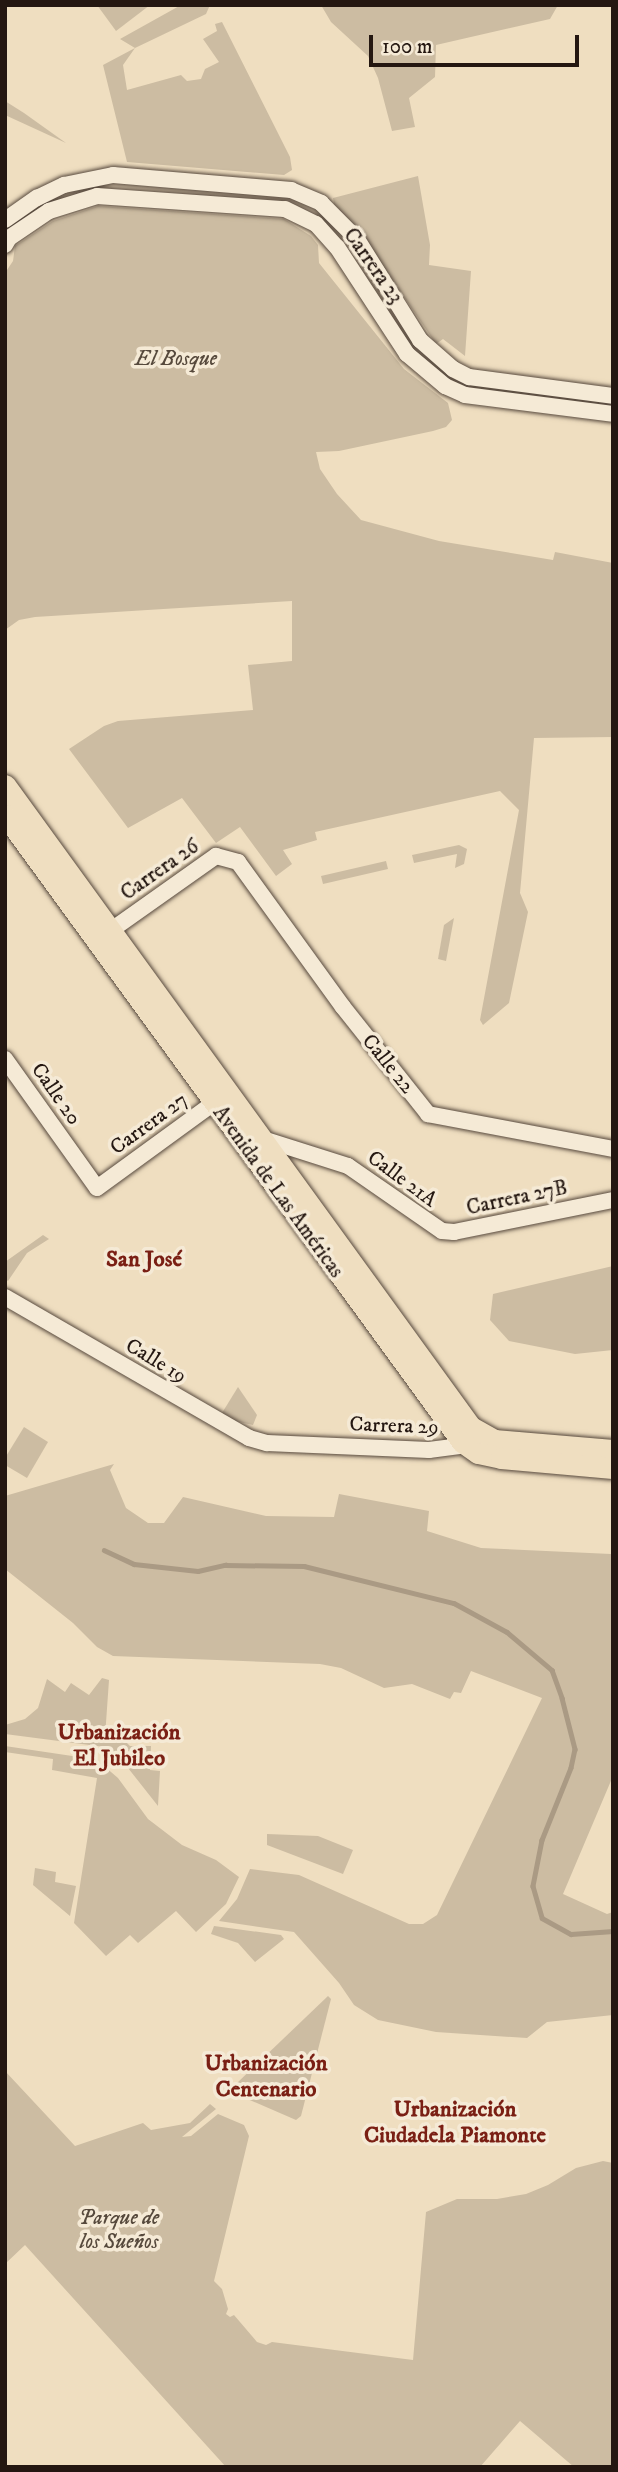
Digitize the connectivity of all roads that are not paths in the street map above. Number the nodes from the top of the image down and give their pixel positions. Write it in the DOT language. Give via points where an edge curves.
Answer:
graph roads {
  1 [pos="5,219"];
  2 [pos="5,245"];
  3 [pos="613,396"];
  4 [pos="613,414"];
  5 [pos="5,785"];
  6 [pos="5,814"];
  7 [pos="238,862"];
  8 [pos="110,931"];
  9 [pos="5,1059"];
  10 [pos="220,1098"];
  11 [pos="260,1138"];
  12 [pos="613,1149"];
  13 [pos="97,1188"];
  14 [pos="613,1200"];
  15 [pos="431,1227"];
  16 [pos="5,1297"];
  17 [pos="494,1440"];
  18 [pos="292,1443"];
  19 [pos="466,1445"];
  20 [pos="613,1450"];
  21 [pos="613,1468"];
  1 -- 3 [label="street, Carrera 23" via="64,186 113,175 291,190 321,203 357,239 420,340 453,369 469,377"];
  2 -- 4 [label="street, Carrera 23" via="49,211 97,196 285,209 316,225 337,247 407,354 445,386 465,395"];
  5 -- 8 [label="main road, Avenida de Las Américas"];
  6 -- 10 [label="main road, Avenida de Las Américas"];
  7 -- 8 [label="street, Carrera 26" via="216,856"];
  7 -- 12 [label="street, Calle 22" via="428,1114"];
  8 -- 10 [label="main road, Avenida de Las Américas"];
  9 -- 13 [label="street, Calle 20"];
  10 -- 11 [label="main road, Avenida de Las Américas"];
  10 -- 13 [label="street, Carrera 27"];
  10 -- 19 [label="main road, Avenida de Las Américas"];
  11 -- 15 [label="street, Calle 21A" via="348,1166"];
  11 -- 17 [label="main road, Avenida de Las Américas" via="471,1427"];
  14 -- 15 [label="street, Carrera 27B" via="454,1232"];
  16 -- 18 [label="street, Calle 19" via="225,1427 267,1443"];
  17 -- 19 [label="street, Carrera 29"];
  17 -- 20 [label="main road"];
  18 -- 19 [label="street, Carrera 29" via="429,1450"];
  19 -- 21 [label="main road" via="501,1458"];
}
